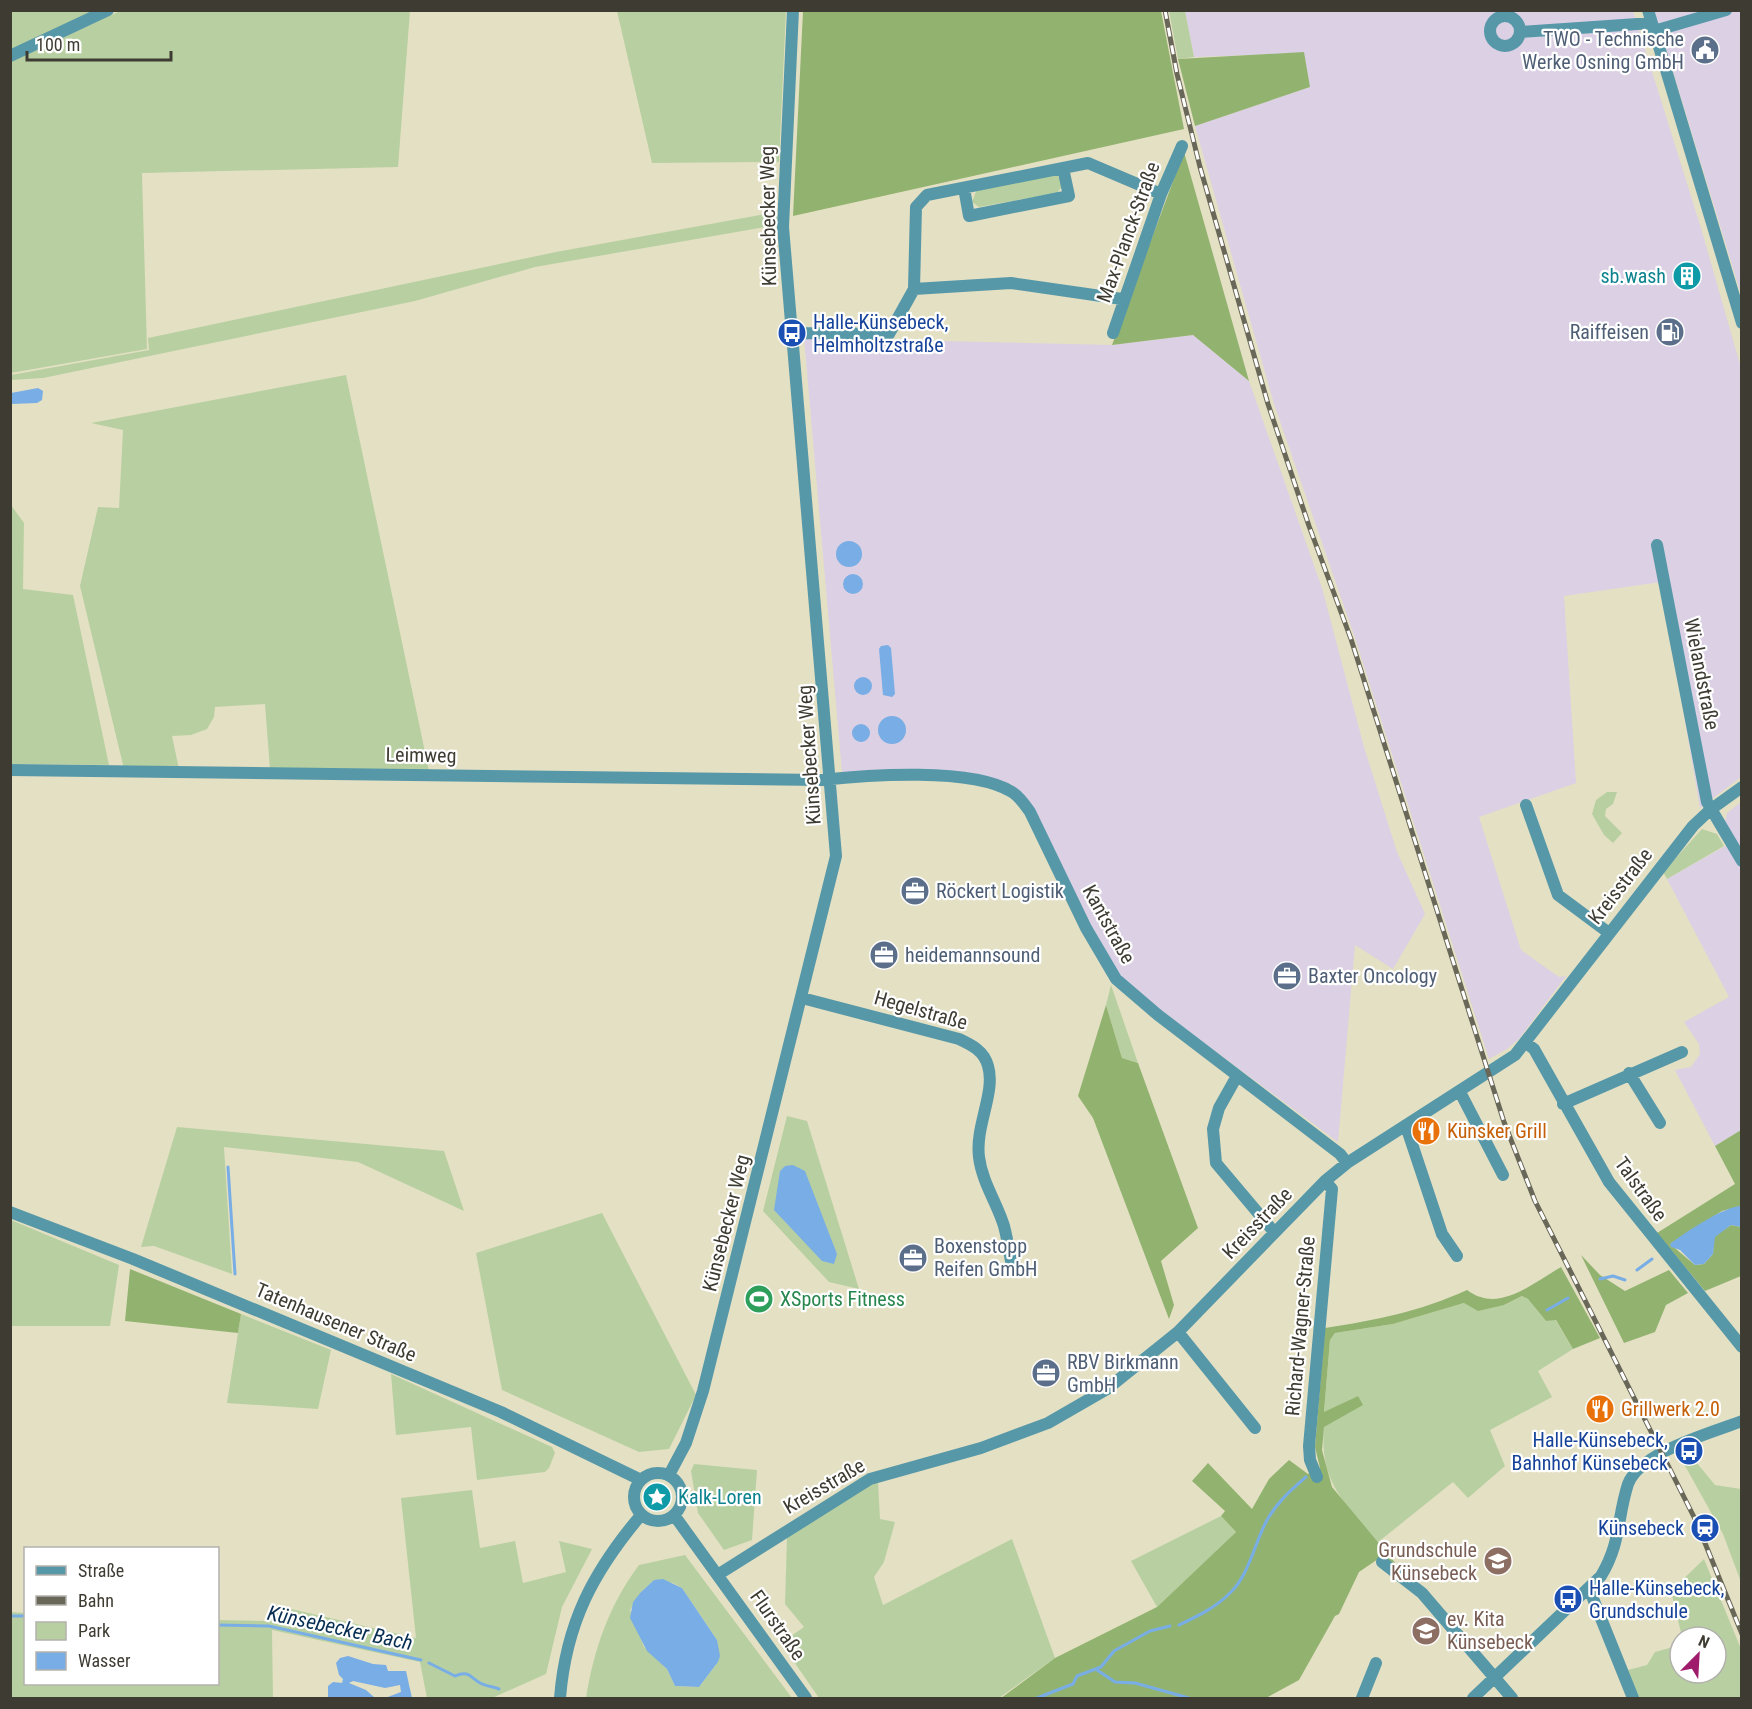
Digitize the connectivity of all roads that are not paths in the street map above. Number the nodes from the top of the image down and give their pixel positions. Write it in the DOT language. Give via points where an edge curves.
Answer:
graph roads {
  1 [pos="108,10"];
  2 [pos="793,10"];
  3 [pos="1648,10"];
  4 [pos="1726,10"];
  5 [pos="1508,13"];
  6 [pos="1653,27"];
  7 [pos="1520,32"];
  8 [pos="10,56"];
  9 [pos="1182,146"];
  10 [pos="1063,168"];
  11 [pos="964,188"];
  12 [pos="1161,194"];
  13 [pos="914,289"];
  14 [pos="1122,299"];
  15 [pos="1742,323"];
  16 [pos="792,333"];
  17 [pos="1113,333"];
  18 [pos="1657,545"];
  19 [pos="10,770"];
  20 [pos="830,779"];
  21 [pos="1742,787"];
  22 [pos="1526,805"];
  23 [pos="1710,810"];
  24 [pos="1742,861"];
  25 [pos="1609,933"];
  26 [pos="802,998"];
  27 [pos="1526,1043"];
  28 [pos="1682,1052"];
  29 [pos="1629,1073"];
  30 [pos="1237,1076"];
  31 [pos="1460,1092"];
  32 [pos="1563,1104"];
  33 [pos="1660,1124"];
  34 [pos="1406,1126"];
  35 [pos="1347,1163"];
  36 [pos="1503,1175"];
  37 [pos="1325,1180"];
  38 [pos="10,1212"];
  39 [pos="1275,1232"];
  40 [pos="1457,1256"];
  41 [pos="1013,1272"];
  42 [pos="1178,1332"];
  43 [pos="1742,1347"];
  44 [pos="1742,1420"];
  45 [pos="1255,1428"];
  46 [pos="669,1475"];
  47 [pos="1317,1477"];
  48 [pos="641,1480"];
  49 [pos="642,1515"];
  50 [pos="674,1515"];
  51 [pos="1382,1562"];
  52 [pos="718,1575"];
  53 [pos="1587,1591"];
  54 [pos="1376,1663"];
  55 [pos="1494,1678"];
  56 [pos="560,1698"];
  57 [pos="806,1698"];
  58 [pos="1362,1698"];
  59 [pos="1473,1698"];
  60 [pos="1512,1698"];
  61 [pos="1634,1698"];
  1 -- 8 [label="street"];
  2 -- 16 [label="street, Künsebecker Weg" via="783,227"];
  3 -- 6 [label="street"];
  4 -- 6 [label="street"];
  5 -- 7 [label="street" via="1518,23"];
  5 -- 7 [label="street" via="1491,23 1493,41 1502,46 1512,44"];
  6 -- 7 [label="street"];
  6 -- 15 [label="street"];
  9 -- 12 [label="street, Max-Planck-Straße"];
  10 -- 11 [label="street"];
  10 -- 11 [label="street" via="1069,196 969,216"];
  10 -- 12 [label="street" via="1088,163"];
  11 -- 13 [label="street" via="927,195 916,207"];
  12 -- 14 [label="street, Max-Planck-Straße"];
  13 -- 14 [label="street" via="1011,284"];
  13 -- 16 [label="street" via="889,334"];
  14 -- 17 [label="street, Max-Planck-Straße"];
  16 -- 20 [label="street, Künsebecker Weg"];
  18 -- 23 [label="street, Wielandstraße"];
  19 -- 20 [label="street, Leimweg"];
  20 -- 26 [label="street, Künsebecker Weg" via="836,856"];
  20 -- 30 [label="street, Kantstraße" via="912,775 970,780 1010,791 1030,812 1111,972 1158,1015"];
  21 -- 23 [label="street, Kreisstraße"];
  22 -- 25 [label="street" via="1558,895"];
  23 -- 24 [label="street, Wielandstraße"];
  23 -- 25 [label="street, Kreisstraße" via="1664,861"];
  25 -- 27 [label="street, Kreisstraße"];
  26 -- 41 [label="street, Hegelstraße" via="959,1039 982,1053 988,1063 990,1084 979,1132 979,1160 1004,1226"];
  26 -- 46 [label="street, Künsebecker Weg" via="704,1391 686,1443"];
  27 -- 31 [label="street, Kreisstraße" via="1497,1069"];
  27 -- 32 [label="street, Talstraße" via="1534,1049"];
  28 -- 29 [label="street"];
  29 -- 32 [label="street"];
  29 -- 33 [label="street"];
  30 -- 35 [label="street, Kantstraße" via="1333,1148"];
  30 -- 39 [label="street" via="1219,1108 1213,1129 1216,1163"];
  31 -- 34 [label="street, Kreisstraße"];
  31 -- 36 [label="street"];
  32 -- 43 [label="street, Talstraße" via="1609,1182"];
  34 -- 35 [label="street, Kreisstraße"];
  34 -- 40 [label="street" via="1442,1234"];
  35 -- 37 [label="street, Kreisstraße"];
  37 -- 39 [label="street, Kreisstraße"];
  37 -- 47 [label="street, Richard-Wagner-Straße" via="1332,1189 1309,1446"];
  38 -- 48 [label="street, Tatenhausener Straße" via="501,1412"];
  39 -- 42 [label="street, Kreisstraße"];
  42 -- 45 [label="street"];
  42 -- 52 [label="street, Kreisstraße" via="1107,1389 1048,1423 981,1448 870,1479"];
  44 -- 53 [label="street" via="1646,1461 1633,1474 1613,1553 1601,1576"];
  46 -- 48 [label="street" via="653,1473"];
  46 -- 50 [label="street" via="682,1493"];
  48 -- 49 [label="street" via="634,1501"];
  49 -- 50 [label="street" via="662,1521"];
  49 -- 56 [label="street" via="593,1579 575,1623"];
  50 -- 52 [label="street"];
  51 -- 55 [label="street" via="1422,1593"];
  52 -- 57 [label="street, Flurstraße"];
  53 -- 55 [label="street"];
  53 -- 61 [label="street"];
  54 -- 58 [label="street"];
  55 -- 59 [label="street"];
  55 -- 60 [label="street"];
}
